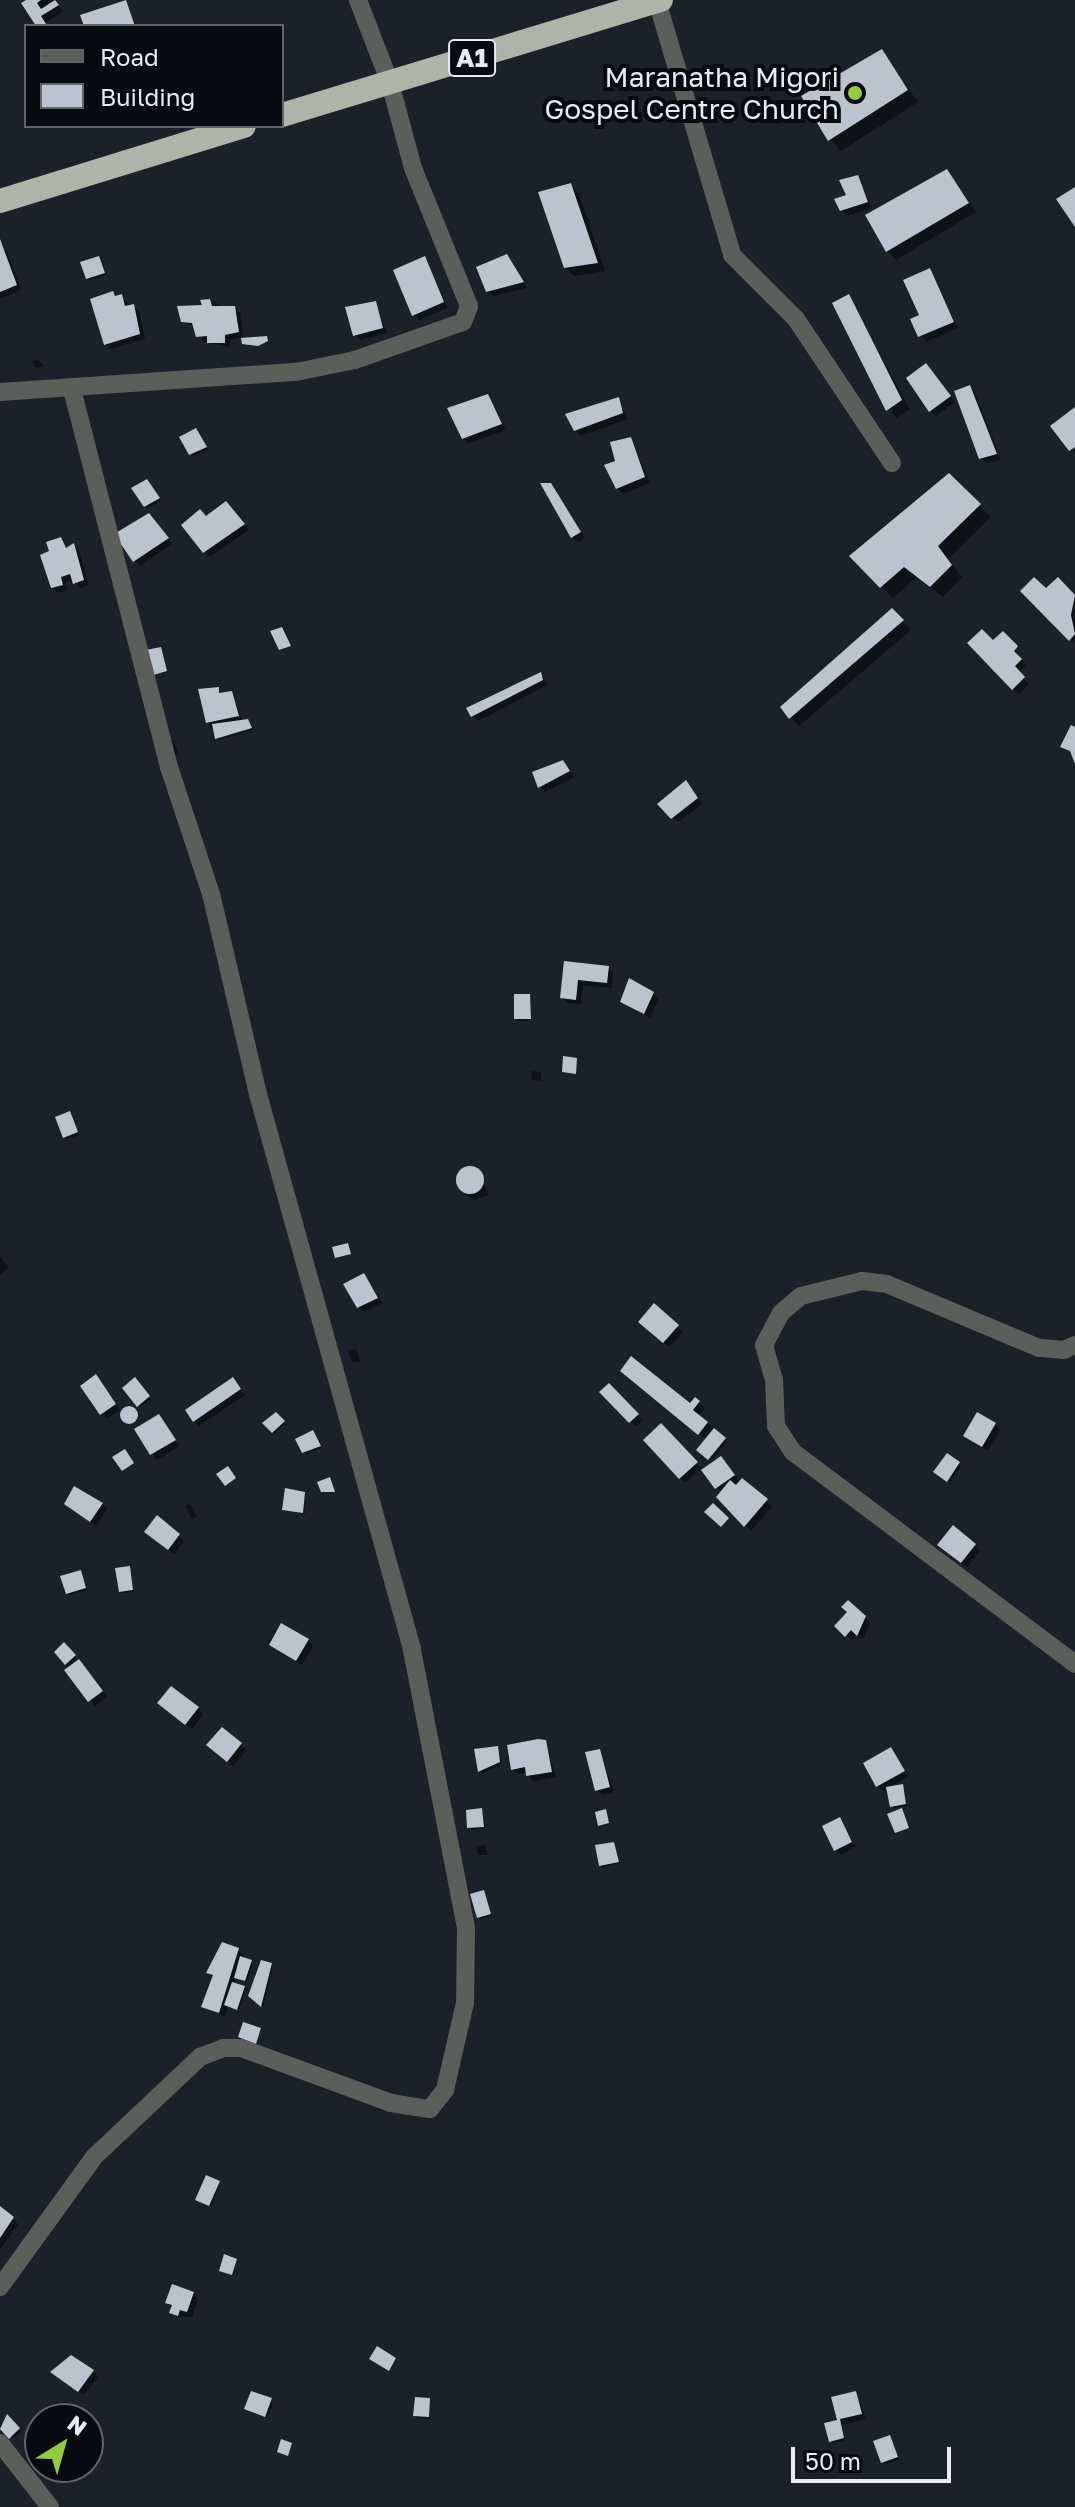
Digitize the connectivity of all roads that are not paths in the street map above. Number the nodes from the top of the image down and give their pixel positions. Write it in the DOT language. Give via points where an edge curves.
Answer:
graph roads {
  1 [pos="358,0"];
  2 [pos="659,1"];
  3 [pos="390,83"];
  4 [pos="284,114"];
  5 [pos="237,128"];
  6 [pos="0,201"];
  7 [pos="72,388"];
  8 [pos="0,392"];
  9 [pos="892,463"];
  10 [pos="1075,1345"];
  11 [pos="1075,1664"];
  12 [pos="0,2287"];
  13 [pos="0,2443"];
  14 [pos="50,2507"];
  1 -- 3 [label="street"];
  2 -- 3 [label="highway, A1"];
  2 -- 9 [label="street" via="732,255 796,319"];
  3 -- 4 [label="highway, A1"];
  3 -- 7 [label="street" via="413,168 469,306 463,322 323,367"];
  5 -- 6 [label="highway"];
  7 -- 8 [label="street"];
  7 -- 12 [label="street" via="169,767 211,894 258,1094 412,1649 466,1928 465,2003 445,2090 430,2109 391,2103 241,2048 200,2057 101,2149"];
  10 -- 11 [label="street" via="1039,1348 887,1284 862,1281 801,1296 781,1313 764,1345 774,1379 776,1426 793,1452"];
  13 -- 14 [label="street"];
}
